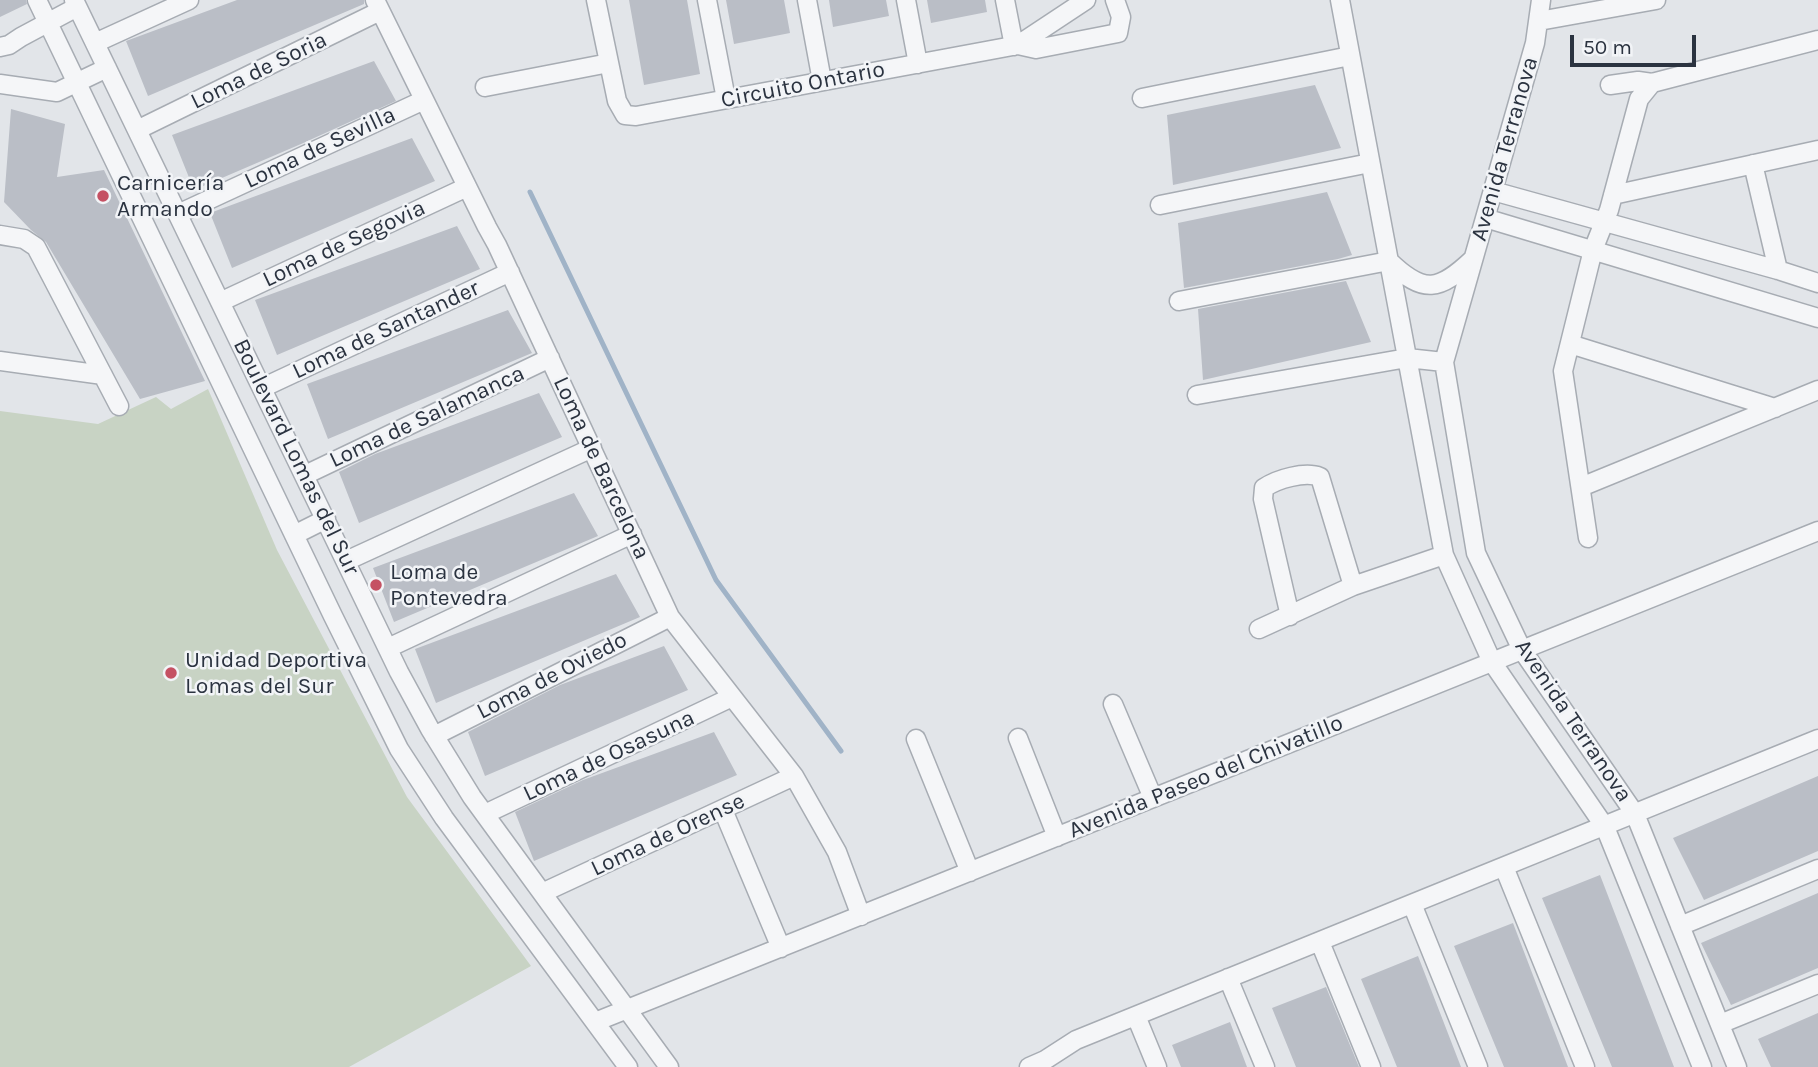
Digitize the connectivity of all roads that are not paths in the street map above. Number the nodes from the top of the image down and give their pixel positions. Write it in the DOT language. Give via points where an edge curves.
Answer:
graph roads {
  1 [pos="37,0"];
  2 [pos="189,0"];
  3 [pos="596,0"];
  4 [pos="707,0"];
  5 [pos="807,0"];
  6 [pos="906,0"];
  7 [pos="1005,0"];
  8 [pos="1086,0"];
  9 [pos="1115,0"];
  10 [pos="1340,0"];
  11 [pos="1541,0"];
  12 [pos="1656,0"];
  13 [pos="76,4"];
  14 [pos="378,6"];
  15 [pos="1539,21"];
  16 [pos="48,23"];
  17 [pos="1818,40"];
  18 [pos="95,43"];
  19 [pos="1016,45"];
  20 [pos="0,47"];
  21 [pos="1350,56"];
  22 [pos="608,63"];
  23 [pos="918,64"];
  24 [pos="107,68"];
  25 [pos="822,81"];
  26 [pos="76,83"];
  27 [pos="1651,83"];
  28 [pos="0,84"];
  29 [pos="1610,85"];
  30 [pos="485,87"];
  31 [pos="1142,98"];
  32 [pos="726,99"];
  33 [pos="424,100"];
  34 [pos="137,130"];
  35 [pos="1818,149"];
  36 [pos="1370,163"];
  37 [pos="1753,164"];
  38 [pos="467,187"];
  39 [pos="1493,191"];
  40 [pos="1613,195"];
  41 [pos="1160,205"];
  42 [pos="178,215"];
  43 [pos="1485,218"];
  44 [pos="1604,222"];
  45 [pos="0,235"];
  46 [pos="1593,250"];
  47 [pos="1474,258"];
  48 [pos="1388,261"];
  49 [pos="1778,270"];
  50 [pos="510,272"];
  51 [pos="1818,283"];
  52 [pos="220,302"];
  53 [pos="1179,302"];
  54 [pos="1818,318"];
  55 [pos="1570,344"];
  56 [pos="550,358"];
  57 [pos="1407,358"];
  58 [pos="0,361"];
  59 [pos="1444,362"];
  60 [pos="103,375"];
  61 [pos="262,388"];
  62 [pos="1818,390"];
  63 [pos="1197,396"];
  64 [pos="119,406"];
  65 [pos="1775,408"];
  66 [pos="592,448"];
  67 [pos="305,475"];
  68 [pos="1581,487"];
  69 [pos="326,519"];
  70 [pos="1818,531"];
  71 [pos="632,534"];
  72 [pos="294,535"];
  73 [pos="1588,538"];
  74 [pos="1444,555"];
  75 [pos="346,561"];
  76 [pos="1353,586"];
  77 [pos="1290,616"];
  78 [pos="670,617"];
  79 [pos="1259,629"];
  80 [pos="388,648"];
  81 [pos="1522,650"];
  82 [pos="1492,662"];
  83 [pos="733,697"];
  84 [pos="1113,704"];
  85 [pos="434,736"];
  86 [pos="1018,738"];
  87 [pos="1818,739"];
  88 [pos="916,740"];
  89 [pos="794,776"];
  90 [pos="1153,798"];
  91 [pos="723,810"];
  92 [pos="485,814"];
  93 [pos="1635,814"];
  94 [pos="1605,827"];
  95 [pos="1057,836"];
  96 [pos="1504,867"];
  97 [pos="1818,869"];
  98 [pos="970,872"];
  99 [pos="542,893"];
  100 [pos="1412,904"];
  101 [pos="861,916"];
  102 [pos="1680,926"];
  103 [pos="1320,942"];
  104 [pos="781,948"];
  105 [pos="1228,978"];
  106 [pos="1818,984"];
  107 [pos="627,1009"];
  108 [pos="1136,1016"];
  109 [pos="595,1022"];
  110 [pos="1720,1024"];
  111 [pos="628,1067"];
  112 [pos="669,1067"];
  113 [pos="1029,1067"];
  114 [pos="1157,1067"];
  115 [pos="1265,1067"];
  116 [pos="1371,1067"];
  117 [pos="1478,1067"];
  118 [pos="1585,1067"];
  119 [pos="1702,1067"];
  120 [pos="1737,1067"];
  1 -- 16 [label="street, Boulevard Lomas del Sur"];
  2 -- 18 [label="street"];
  3 -- 22 [label="street, Circuito Ontario"];
  4 -- 32 [label="street"];
  5 -- 25 [label="street"];
  6 -- 23 [label="street"];
  7 -- 19 [label="street"];
  8 -- 19 [label="street, Circuito Ontario"];
  9 -- 19 [label="street" via="1121,17 1118,33 1036,49"];
  10 -- 21 [label="street, Avenida Terranova"];
  11 -- 15 [label="street, Avenida Terranova"];
  12 -- 15 [label="street"];
  13 -- 16 [label="street"];
  13 -- 18 [label="street, Boulevard Lomas del Sur"];
  14 -- 33 [label="street, Loma de Barcelona"];
  14 -- 34 [label="street, Loma de Soria"];
  15 -- 39 [label="street, Avenida Terranova"];
  16 -- 20 [label="street"];
  16 -- 26 [label="street, Boulevard Lomas del Sur"];
  17 -- 27 [label="street"];
  18 -- 24 [label="street, Boulevard Lomas del Sur"];
  19 -- 23 [label="street, Circuito Ontario"];
  21 -- 31 [label="street"];
  21 -- 36 [label="street, Avenida Terranova"];
  22 -- 30 [label="street"];
  22 -- 32 [label="street, Circuito Ontario" via="625,115"];
  23 -- 25 [label="street, Circuito Ontario"];
  24 -- 26 [label="street"];
  24 -- 34 [label="street, Boulevard Lomas del Sur"];
  25 -- 32 [label="street, Circuito Ontario"];
  26 -- 28 [label="street" via="57,92"];
  26 -- 72 [label="street, Boulevard Lomas del Sur"];
  27 -- 29 [label="street"];
  27 -- 40 [label="street" via="1639,99"];
  33 -- 38 [label="street, Loma de Barcelona"];
  33 -- 42 [label="street, Loma de Sevilla"];
  34 -- 42 [label="street, Boulevard Lomas del Sur"];
  35 -- 37 [label="street"];
  36 -- 41 [label="street"];
  36 -- 48 [label="street, Avenida Terranova"];
  37 -- 40 [label="street"];
  37 -- 49 [label="street"];
  38 -- 50 [label="street, Loma de Barcelona"];
  38 -- 52 [label="street, Loma de Segovia"];
  39 -- 43 [label="street, Avenida Terranova"];
  39 -- 44 [label="street"];
  40 -- 44 [label="street"];
  42 -- 52 [label="street, Boulevard Lomas del Sur"];
  43 -- 46 [label="street"];
  43 -- 47 [label="street, Avenida Terranova"];
  44 -- 46 [label="street"];
  44 -- 49 [label="street"];
  45 -- 60 [label="street" via="24,239 36,247"];
  46 -- 54 [label="street"];
  46 -- 55 [label="street"];
  47 -- 48 [label="street" via="1450,279 1430,286 1415,282"];
  47 -- 59 [label="street, Avenida Terranova"];
  48 -- 53 [label="street"];
  48 -- 57 [label="street, Avenida Terranova"];
  49 -- 51 [label="street"];
  50 -- 56 [label="street, Loma de Barcelona"];
  50 -- 61 [label="street, Loma de Santander"];
  52 -- 61 [label="street, Boulevard Lomas del Sur"];
  55 -- 65 [label="street"];
  55 -- 68 [label="street" via="1563,371"];
  56 -- 66 [label="street, Loma de Barcelona"];
  56 -- 67 [label="street, Loma de Salamanca"];
  57 -- 59 [label="street"];
  57 -- 63 [label="street"];
  57 -- 74 [label="street, Avenida Terranova"];
  58 -- 60 [label="street"];
  59 -- 81 [label="street, Avenida Terranova" via="1476,553"];
  60 -- 64 [label="street"];
  61 -- 67 [label="street, Boulevard Lomas del Sur"];
  62 -- 65 [label="street"];
  65 -- 68 [label="street"];
  66 -- 71 [label="street, Loma de Barcelona"];
  66 -- 75 [label="street"];
  67 -- 69 [label="street, Boulevard Lomas del Sur"];
  68 -- 73 [label="street"];
  69 -- 72 [label="street"];
  69 -- 75 [label="street, Boulevard Lomas del Sur"];
  70 -- 81 [label="street, Avenida Paseo del Chivatillo"];
  71 -- 78 [label="street, Loma de Barcelona"];
  71 -- 80 [label="street"];
  72 -- 109 [label="street, Boulevard Lomas del Sur" via="399,749 444,818"];
  74 -- 76 [label="street"];
  74 -- 82 [label="street, Avenida Terranova"];
  75 -- 80 [label="street, Boulevard Lomas del Sur"];
  76 -- 77 [label="street"];
  76 -- 77 [label="street" via="1320,477 1312,474 1274,482 1264,488 1263,499"];
  77 -- 79 [label="street"];
  78 -- 83 [label="street, Loma de Barcelona"];
  78 -- 85 [label="street, Loma de Oviedo"];
  80 -- 85 [label="street, Boulevard Lomas del Sur"];
  81 -- 82 [label="street, Avenida Paseo del Chivatillo"];
  81 -- 93 [label="street, Avenida Terranova"];
  82 -- 90 [label="street, Avenida Paseo del Chivatillo"];
  82 -- 94 [label="street, Avenida Terranova"];
  83 -- 89 [label="street, Loma de Barcelona"];
  83 -- 92 [label="street, Loma de Osasuna"];
  84 -- 90 [label="street"];
  85 -- 92 [label="street, Boulevard Lomas del Sur"];
  86 -- 95 [label="street"];
  87 -- 93 [label="street"];
  88 -- 98 [label="street"];
  89 -- 91 [label="street, Loma de Orense"];
  89 -- 101 [label="street, Loma de Barcelona" via="837,852"];
  90 -- 95 [label="street, Avenida Paseo del Chivatillo"];
  91 -- 99 [label="street, Loma de Orense"];
  91 -- 104 [label="street"];
  92 -- 99 [label="street, Boulevard Lomas del Sur"];
  93 -- 94 [label="street"];
  93 -- 102 [label="street, Avenida Terranova"];
  94 -- 96 [label="street"];
  94 -- 119 [label="street, Avenida Terranova"];
  95 -- 98 [label="street, Avenida Paseo del Chivatillo"];
  96 -- 100 [label="street"];
  96 -- 118 [label="street"];
  97 -- 102 [label="street"];
  98 -- 101 [label="street, Avenida Paseo del Chivatillo"];
  99 -- 107 [label="street, Boulevard Lomas del Sur"];
  100 -- 103 [label="street"];
  100 -- 117 [label="street"];
  101 -- 104 [label="street, Avenida Paseo del Chivatillo"];
  102 -- 110 [label="street, Avenida Terranova"];
  103 -- 105 [label="street"];
  103 -- 116 [label="street"];
  104 -- 107 [label="street, Avenida Paseo del Chivatillo"];
  105 -- 108 [label="street"];
  105 -- 115 [label="street"];
  106 -- 110 [label="street"];
  107 -- 109 [label="street, Avenida Paseo del Chivatillo"];
  107 -- 112 [label="street, Boulevard Lomas del Sur"];
  108 -- 113 [label="street" via="1076,1040"];
  108 -- 114 [label="street"];
  109 -- 111 [label="street, Boulevard Lomas del Sur"];
  110 -- 120 [label="street, Avenida Terranova"];
}
